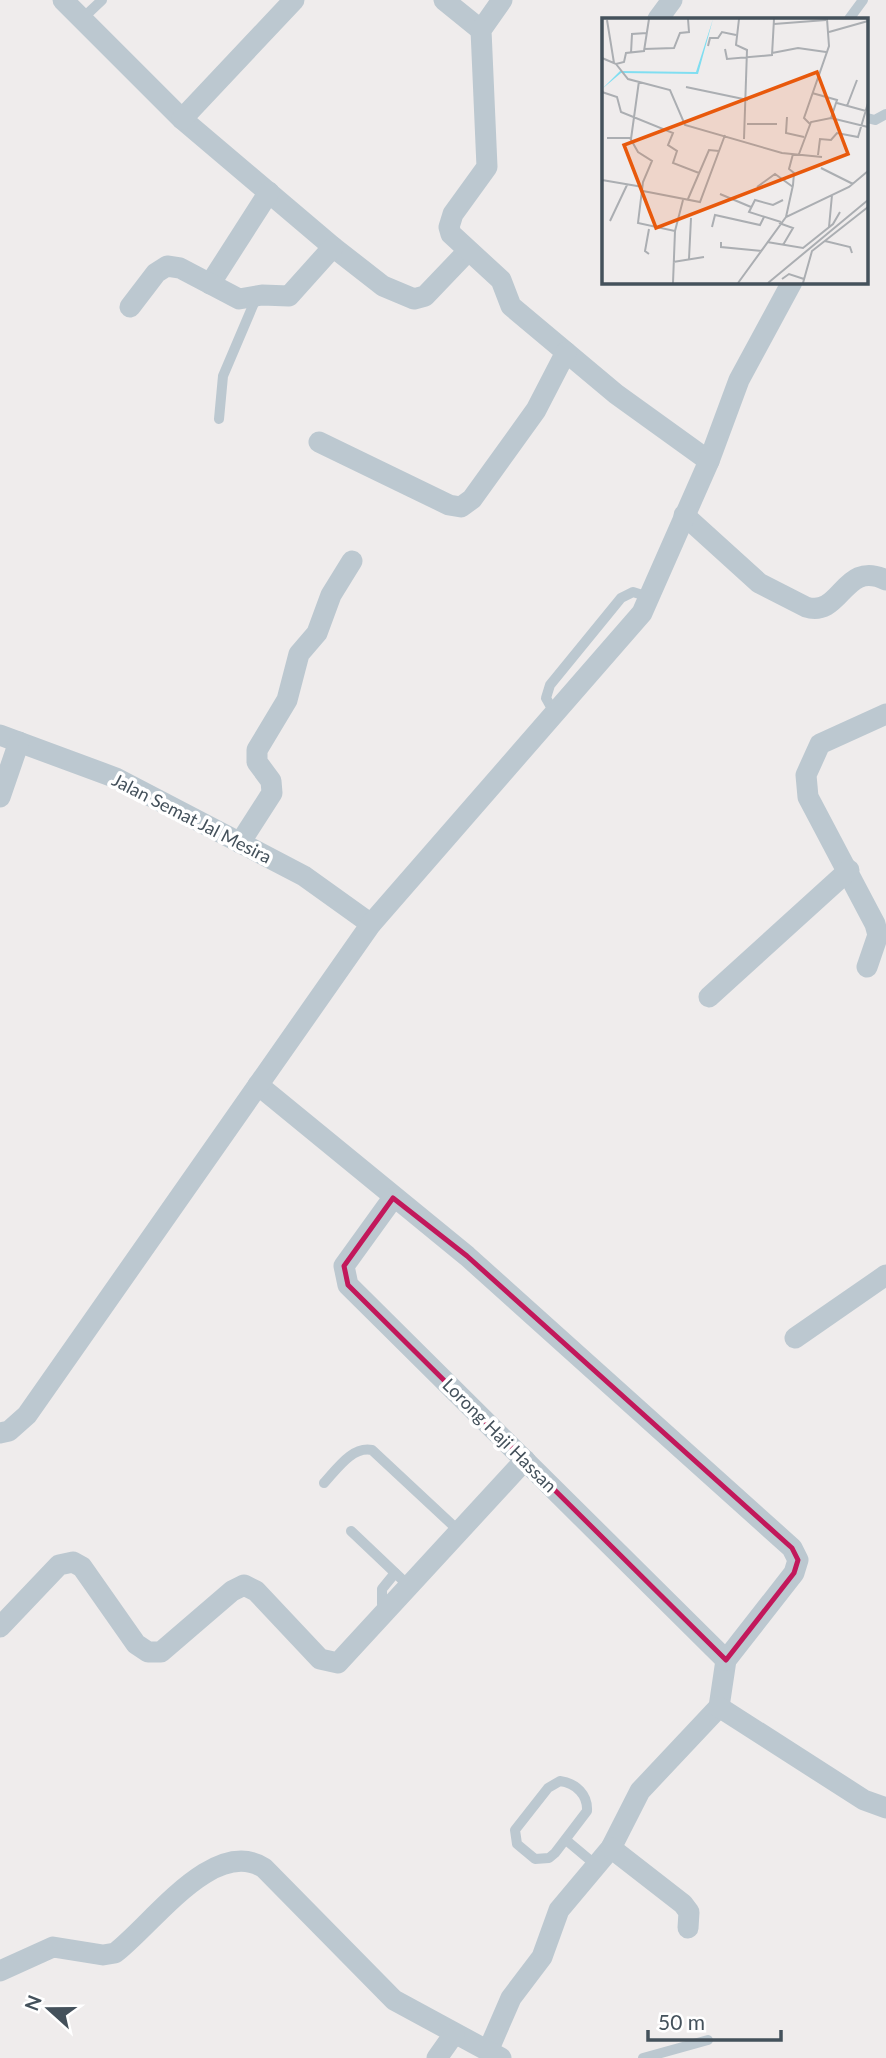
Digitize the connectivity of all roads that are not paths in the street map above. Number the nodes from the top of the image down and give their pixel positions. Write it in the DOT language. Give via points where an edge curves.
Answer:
graph roads {
  1 [pos="64,0"];
  2 [pos="102,0"];
  3 [pos="294,0"];
  4 [pos="444,0"];
  5 [pos="502,0"];
  6 [pos="672,0"];
  7 [pos="863,0"];
  8 [pos="83,18"];
  9 [pos="659,18"];
  10 [pos="850,18"];
  11 [pos="481,30"];
  12 [pos="886,114"];
  13 [pos="868,118"];
  14 [pos="182,119"];
  15 [pos="269,192"];
  16 [pos="333,247"];
  17 [pos="468,251"];
  18 [pos="210,284"];
  19 [pos="783,284"];
  20 [pos="257,296"];
  21 [pos="130,307"];
  22 [pos="566,352"];
  23 [pos="219,419"];
  24 [pos="319,442"];
  25 [pos="709,461"];
  26 [pos="684,515"];
  27 [pos="352,561"];
  28 [pos="883,571"];
  29 [pos="886,714"];
  30 [pos="9,739"];
  31 [pos="0,797"];
  32 [pos="240,843"];
  33 [pos="849,870"];
  34 [pos="371,924"];
  35 [pos="867,967"];
  36 [pos="709,997"];
  37 [pos="258,1084"];
  38 [pos="393,1198"];
  39 [pos="886,1275"];
  40 [pos="795,1338"];
  41 [pos="0,1433"];
  42 [pos="525,1460"];
  43 [pos="324,1483"];
  44 [pos="351,1531"];
  45 [pos="460,1532"];
  46 [pos="403,1580"];
  47 [pos="0,1628"];
  48 [pos="726,1660"];
  49 [pos="719,1707"];
  50 [pos="886,1808"];
  51 [pos="566,1840"];
  52 [pos="611,1848"];
  53 [pos="597,1866"];
  54 [pos="688,1928"];
  55 [pos="0,1971"];
  56 [pos="454,2034"];
  57 [pos="708,2040"];
  58 [pos="495,2055"];
  59 [pos="437,2058"];
  60 [pos="643,2058"];
  1 -- 8 [label="street"];
  2 -- 8 [label="lane"];
  3 -- 14 [label="street"];
  4 -- 11 [label="street"];
  5 -- 11 [label="street"];
  6 -- 9 [label="street"];
  7 -- 10 [label="lane"];
  8 -- 14 [label="street"];
  11 -- 17 [label="street" via="487,167 453,214 449,227"];
  12 -- 13 [label="lane"];
  14 -- 15 [label="street"];
  15 -- 16 [label="street"];
  15 -- 18 [label="street"];
  16 -- 17 [label="street" via="383,286 414,299 429,293"];
  16 -- 20 [label="street" via="293,294"];
  17 -- 22 [label="street" via="501,280 508,304"];
  18 -- 20 [label="street" via="239,299"];
  18 -- 21 [label="street" via="167,266 156,272"];
  19 -- 25 [label="street" via="739,380"];
  20 -- 23 [label="lane" via="223,376"];
  22 -- 24 [label="street" via="536,410 472,499 461,507"];
  22 -- 25 [label="street"];
  25 -- 26 [label="street"];
  26 -- 28 [label="street" via="758,583 806,607 821,608 861,575"];
  26 -- 34 [label="street" via="642,613"];
  27 -- 32 [label="street" via="331,595 317,633 299,654 287,700 257,750 257,762 271,781 272,793"];
  29 -- 33 [label="street" via="820,744 806,775 808,797"];
  30 -- 31 [label="street"];
  30 -- 32 [label="street, Jalan Semat Jal Mesira" via="116,778"];
  32 -- 34 [label="street, Jalan Semat Jal Mesira" via="304,876"];
  33 -- 35 [label="street" via="878,935"];
  33 -- 36 [label="street"];
  34 -- 37 [label="street"];
  37 -- 38 [label="street"];
  37 -- 41 [label="street" via="27,1415"];
  38 -- 42 [label="street, Lorong Haji Hassan" via="347,1260 345,1279"];
  38 -- 48 [label="street" via="467,1256 796,1553 794,1573"];
  39 -- 40 [label="street"];
  42 -- 45 [label="street"];
  42 -- 48 [label="street, Lorong Haji Hassan"];
  43 -- 45 [label="lane" via="358,1450 372,1450"];
  44 -- 46 [label="lane"];
  45 -- 46 [label="street"];
  46 -- 47 [label="street" via="388,1611 345,1660 331,1664 320,1659 256,1591 239,1586 161,1651 148,1652 136,1644 82,1567 70,1562 59,1565"];
  48 -- 49 [label="street"];
  49 -- 50 [label="street" via="864,1800"];
  49 -- 52 [label="street" via="640,1791"];
  51 -- 51 [label="lane" via="584,1818 588,1804 581,1791 560,1781 548,1788 514,1837 529,1856 542,1860"];
  51 -- 53 [label="lane"];
  52 -- 53 [label="street"];
  52 -- 54 [label="street" via="683,1904 689,1912"];
  53 -- 58 [label="street" via="559,1910 542,1956 511,1998"];
  55 -- 56 [label="street" via="53,1947 111,1954 210,1867 246,1860 264,1868 394,2000"];
  56 -- 58 [label="street"];
  56 -- 59 [label="street"];
  57 -- 60 [label="lane"];
}
